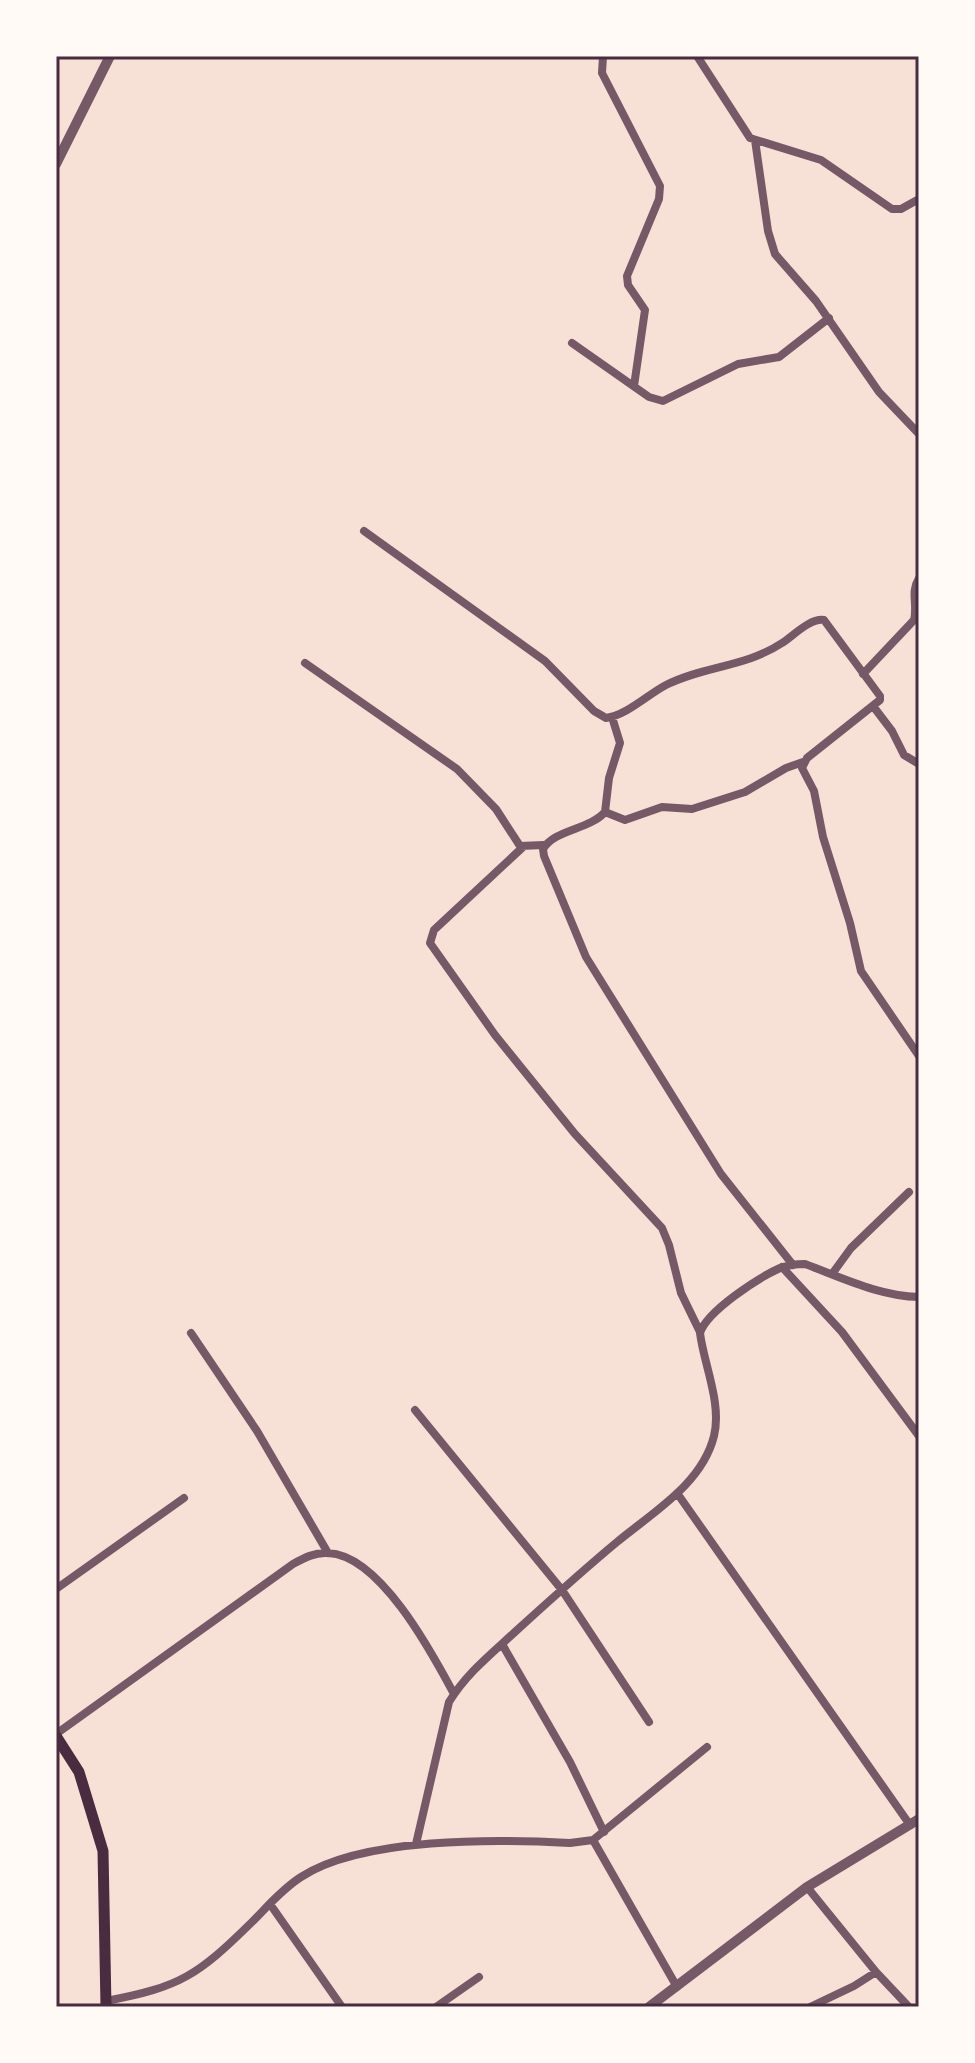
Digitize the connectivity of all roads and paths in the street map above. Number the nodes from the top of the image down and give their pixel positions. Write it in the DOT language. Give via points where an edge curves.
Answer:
graph roads {
  1 [pos="110,56"];
  2 [pos="603,56"];
  3 [pos="697,56"];
  4 [pos="755,140"];
  5 [pos="56,164"];
  6 [pos="919,199"];
  7 [pos="829,318"];
  8 [pos="572,343"];
  9 [pos="634,386"];
  10 [pos="919,434"];
  11 [pos="364,531"];
  12 [pos="919,578"];
  13 [pos="305,663"];
  14 [pos="863,674"];
  15 [pos="873,706"];
  16 [pos="612,717"];
  17 [pos="803,762"];
  18 [pos="919,764"];
  19 [pos="605,812"];
  20 [pos="544,845"];
  21 [pos="523,847"];
  22 [pos="919,1056"];
  23 [pos="909,1192"];
  24 [pos="793,1265"];
  25 [pos="782,1267"];
  26 [pos="832,1274"];
  27 [pos="919,1297"];
  28 [pos="191,1333"];
  29 [pos="700,1333"];
  30 [pos="415,1410"];
  31 [pos="919,1436"];
  32 [pos="677,1493"];
  33 [pos="184,1498"];
  34 [pos="328,1553"];
  35 [pos="56,1589"];
  36 [pos="562,1590"];
  37 [pos="502,1644"];
  38 [pos="454,1694"];
  39 [pos="649,1722"];
  40 [pos="56,1735"];
  41 [pos="707,1747"];
  42 [pos="916,1822"];
  43 [pos="604,1832"];
  44 [pos="593,1840"];
  45 [pos="416,1844"];
  46 [pos="807,1887"];
  47 [pos="270,1904"];
  48 [pos="876,1972"];
  49 [pos="479,1977"];
  50 [pos="677,1987"];
  51 [pos="106,2004"];
  52 [pos="342,2007"];
  53 [pos="436,2007"];
  54 [pos="649,2007"];
  55 [pos="810,2007"];
  56 [pos="909,2007"];
  1 -- 5 [label="street"];
  2 -- 9 [label="street" via="602,73 660,186 627,276 645,310"];
  3 -- 4 [label="street"];
  4 -- 6 [label="street" via="821,160 892,209"];
  4 -- 7 [label="street" via="772,247"];
  7 -- 9 [label="street" via="779,357 738,364 670,399 657,400"];
  7 -- 10 [label="street" via="879,392"];
  8 -- 9 [label="street"];
  11 -- 16 [label="street" via="545,661 600,716"];
  12 -- 14 [label="street" via="912,593 914,620"];
  13 -- 21 [label="street" via="457,769"];
  14 -- 15 [label="street" via="880,696"];
  14 -- 16 [label="street" via="819,619 764,653 675,681"];
  15 -- 17 [label="street"];
  15 -- 18 [label="street" via="904,755"];
  16 -- 19 [label="street" via="620,743"];
  17 -- 19 [label="street" via="751,790 692,809 662,807 623,820"];
  17 -- 22 [label="street" via="861,971"];
  19 -- 20 [label="street"];
  20 -- 21 [label="street"];
  20 -- 24 [label="street" via="586,957 721,1174"];
  21 -- 29 [label="street" via="434,930 430,943 575,1134 662,1228 681,1293"];
  23 -- 26 [label="street"];
  24 -- 25 [label="street"];
  24 -- 26 [label="street"];
  25 -- 29 [label="street" via="709,1316"];
  25 -- 31 [label="street" via="842,1332"];
  26 -- 27 [label="street" via="877,1291"];
  28 -- 34 [label="street" via="257,1431"];
  29 -- 32 [label="street" via="715,1434 704,1461"];
  30 -- 36 [label="street"];
  32 -- 36 [label="street"];
  32 -- 42 [label="street"];
  33 -- 35 [label="street"];
  34 -- 38 [label="street" via="355,1561 378,1581 424,1639"];
  34 -- 40 [label="street" via="293,1564"];
  36 -- 37 [label="street"];
  36 -- 39 [label="street"];
  37 -- 38 [label="street"];
  37 -- 43 [label="street"];
  38 -- 45 [label="street"];
  40 -- 51 [label="main road" via="79,1772 103,1851"];
  41 -- 43 [label="street"];
  42 -- 46 [label="street"];
  43 -- 44 [label="street"];
  44 -- 45 [label="street"];
  44 -- 50 [label="street"];
  45 -- 47 [label="street" via="319,1867"];
  46 -- 48 [label="street"];
  46 -- 50 [label="street"];
  47 -- 51 [label="street" via="190,1977"];
  47 -- 52 [label="street"];
  48 -- 55 [label="street"];
  48 -- 56 [label="street"];
  49 -- 53 [label="street"];
  50 -- 54 [label="street"];
}
